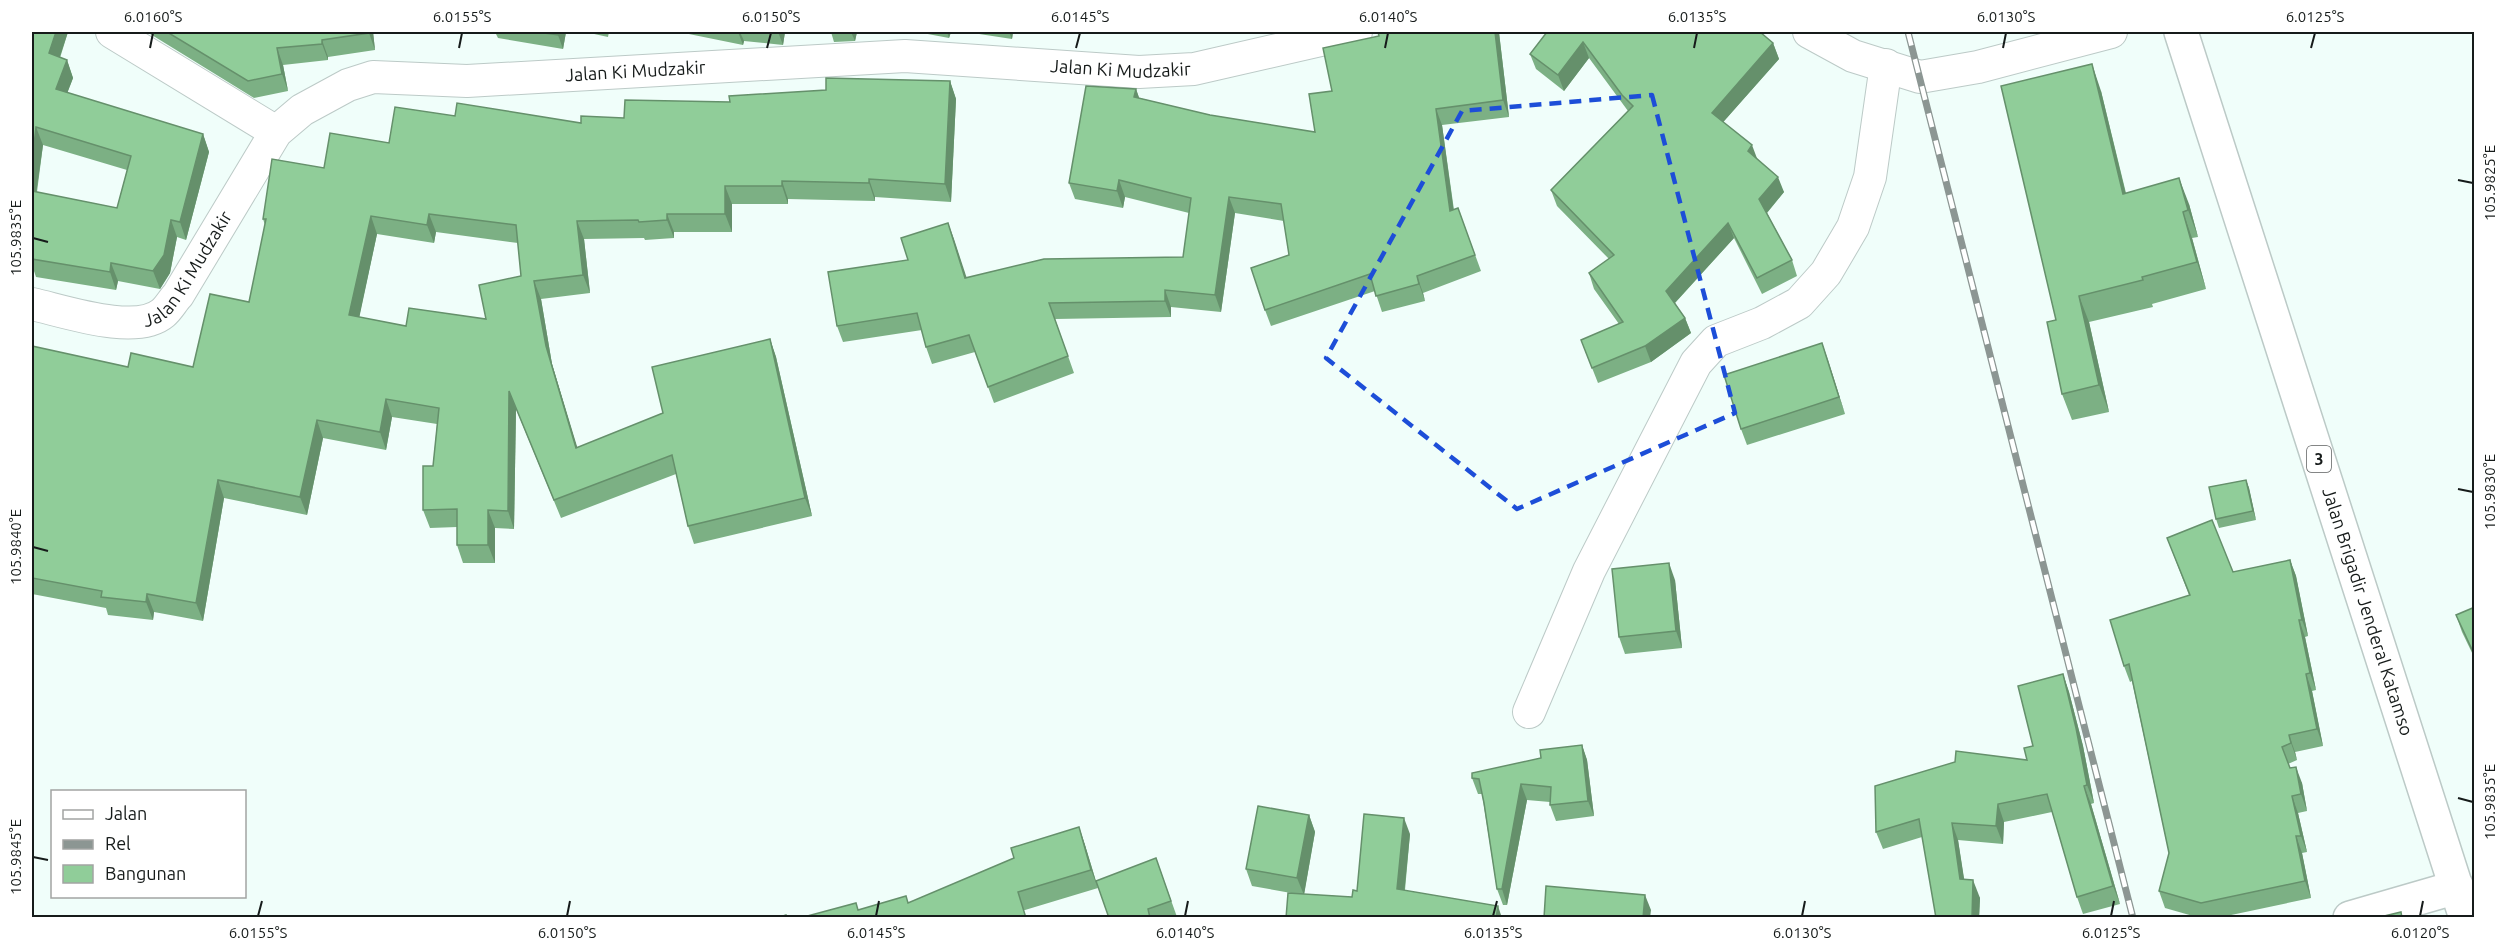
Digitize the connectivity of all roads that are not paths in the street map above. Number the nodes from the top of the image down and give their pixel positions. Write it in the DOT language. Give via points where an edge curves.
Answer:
graph roads {
  1 [pos="112,32"];
  2 [pos="1809,32"];
  3 [pos="2111,32"];
  4 [pos="2181,32"];
  5 [pos="1342,33"];
  6 [pos="1886,65"];
  7 [pos="276,132"];
  8 [pos="32,304"];
  9 [pos="1529,712"];
  10 [pos="2461,902"];
  11 [pos="2350,918"];
  1 -- 7 [label="street"];
  2 -- 6 [label="street" via="1853,56"];
  3 -- 6 [label="street" via="1978,67 1920,77"];
  4 -- 10 [label="main road, Jalan Brigadir Jenderal Katamso / 3"];
  5 -- 7 [label="street, Jalan Ki Mudzakir" via="1194,69 1139,72 905,56 467,81 373,77 348,85 302,110"];
  6 -- 9 [label="street" via="1870,177 1853,227 1826,273 1799,303 1716,341 1696,363 1589,572"];
  7 -- 8 [label="street, Jalan Ki Mudzakir" via="178,295 163,313 144,322 118,322"];
  10 -- 11 [label="main road"];
}
